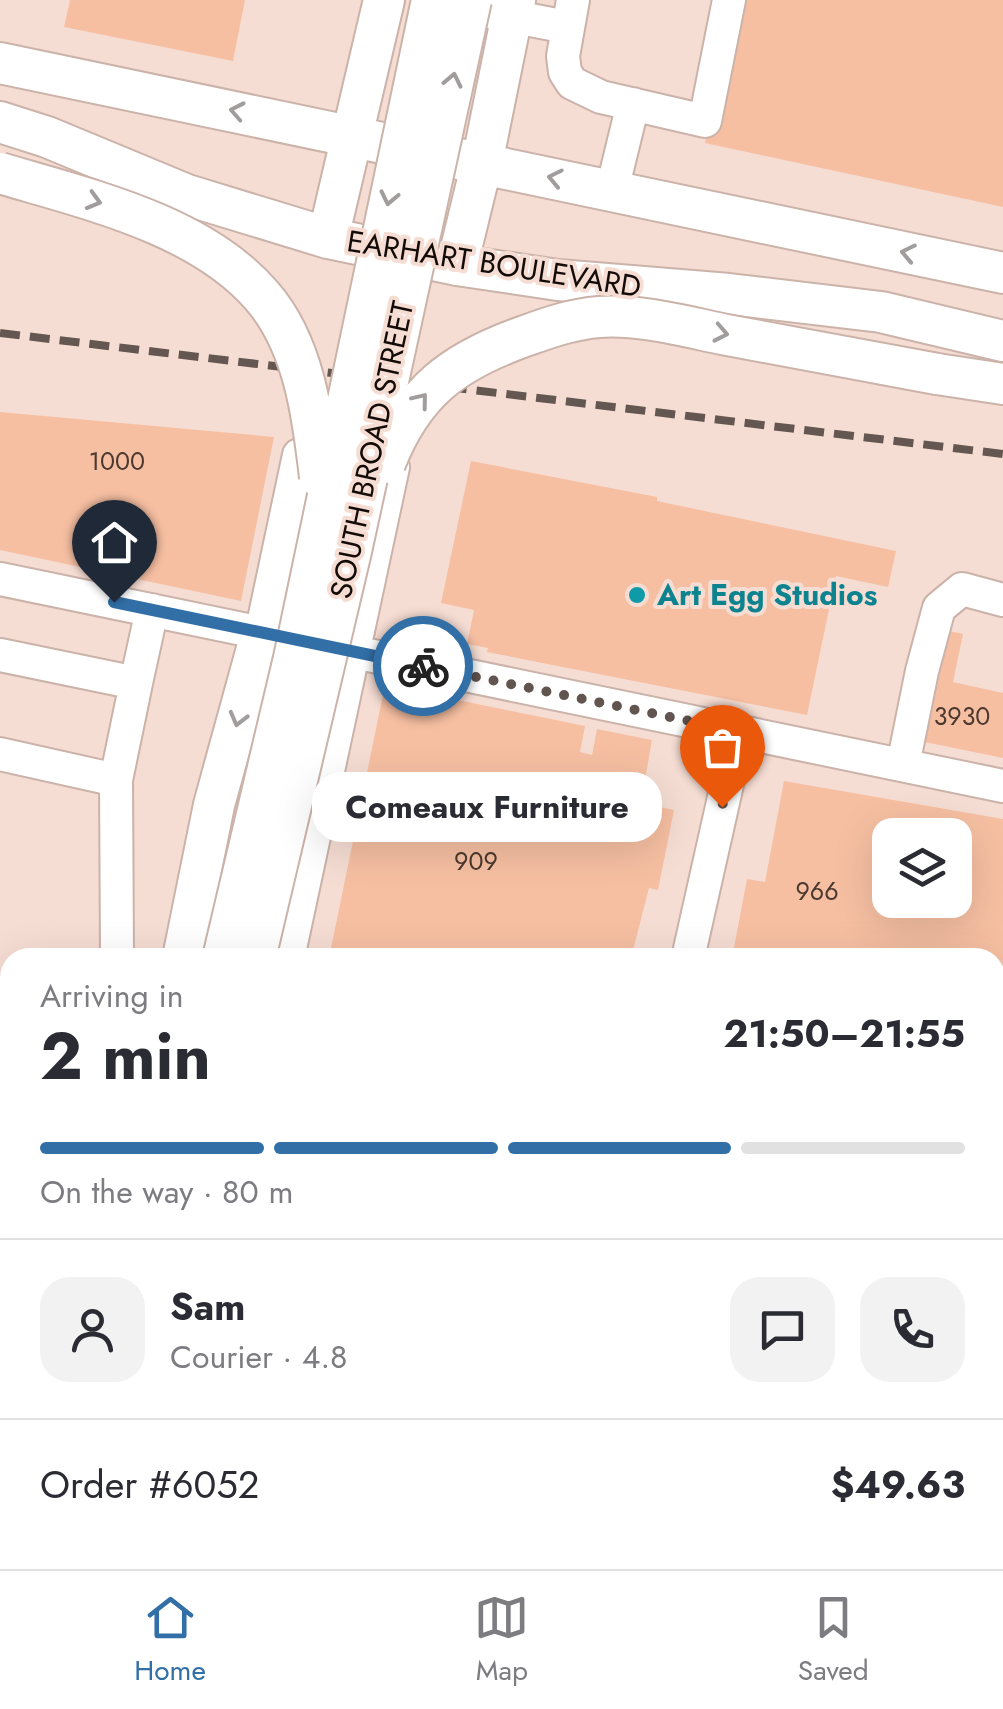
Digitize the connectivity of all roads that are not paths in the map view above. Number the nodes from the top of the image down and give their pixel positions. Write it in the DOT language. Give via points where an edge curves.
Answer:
graph roads {
  1 [pos="384,0"];
  2 [pos="430,0"];
  3 [pos="471,0"];
  4 [pos="729,0"];
  5 [pos="513,8"];
  6 [pos="570,13"];
  7 [pos="0,64"];
  8 [pos="633,104"];
  9 [pos="0,122"];
  10 [pos="351,134"];
  11 [pos="482,163"];
  12 [pos="0,174"];
  13 [pos="612,190"];
  14 [pos="328,238"];
  15 [pos="457,265"];
  16 [pos="1003,273"];
  17 [pos="1003,341"];
  18 [pos="1003,384"];
  19 [pos="353,460"];
  20 [pos="323,510"];
  21 [pos="351,551"];
  22 [pos="0,579"];
  23 [pos="1003,600"];
  24 [pos="152,610"];
  25 [pos="261,634"];
  26 [pos="315,644"];
  27 [pos="352,652"];
  28 [pos="0,655"];
  29 [pos="136,683"];
  30 [pos="738,731"];
  31 [pos="0,754"];
  32 [pos="903,765"];
  33 [pos="116,780"];
  34 [pos="1003,786"];
  35 [pos="117,948"];
  36 [pos="185,948"];
  37 [pos="225,948"];
  38 [pos="241,948"];
  39 [pos="256,948"];
  40 [pos="290,948"];
  41 [pos="690,948"];
  1 -- 10 [label="main road"];
  2 -- 5 [label="street"];
  2 -- 20 [label="main road, SOUTH BROAD STREET, one-way, bridge"];
  21 -- 3 [label="main road, SOUTH BROAD STREET, one-way, bridge"];
  4 -- 8 [label="street" via="707,122"];
  5 -- 6 [label="street"];
  5 -- 11 [label="main road"];
  6 -- 8 [label="street" via="563,56 572,83"];
  10 -- 7 [label="main road, one-way"];
  8 -- 13 [label="street"];
  9 -- 14 [label="main road, EARHART BOULEVARD" via="187,195"];
  10 -- 11 [label="main road"];
  10 -- 14 [label="main road"];
  13 -- 11 [label="main road, one-way"];
  11 -- 15 [label="main road"];
  12 -- 20 [label="main road, one-way, bridge" via="120,208 229,265 263,297 292,346 307,395"];
  16 -- 13 [label="main road, one-way"];
  14 -- 15 [label="main road, EARHART BOULEVARD"];
  15 -- 17 [label="main road, EARHART BOULEVARD" via="881,312"];
  21 -- 18 [label="main road, one-way, bridge" via="387,457 424,393 453,368 496,346 560,324 604,316 635,320"];
  19 -- 25 [label="street" via="299,454"];
  19 -- 26 [label="street"];
  19 -- 27 [label="street" via="393,467"];
  20 -- 37 [label="main road, SOUTH BROAD STREET, bridge"];
  21 -- 39 [label="main road, SOUTH BROAD STREET, bridge"];
  22 -- 24 [label="street"];
  23 -- 32 [label="street" via="962,590 939,608"];
  24 -- 25 [label="street"];
  24 -- 29 [label="street"];
  25 -- 26 [label="street"];
  25 -- 36 [label="main road, one-way" via="214,804"];
  26 -- 27 [label="street"];
  26 -- 38 [label="street"];
  27 -- 30 [label="street"];
  27 -- 40 [label="street"];
  28 -- 29 [label="street"];
  29 -- 33 [label="street"];
  30 -- 32 [label="street"];
  30 -- 41 [label="street"];
  31 -- 33 [label="street"];
  32 -- 34 [label="street"];
  33 -- 35 [label="street"];
}
